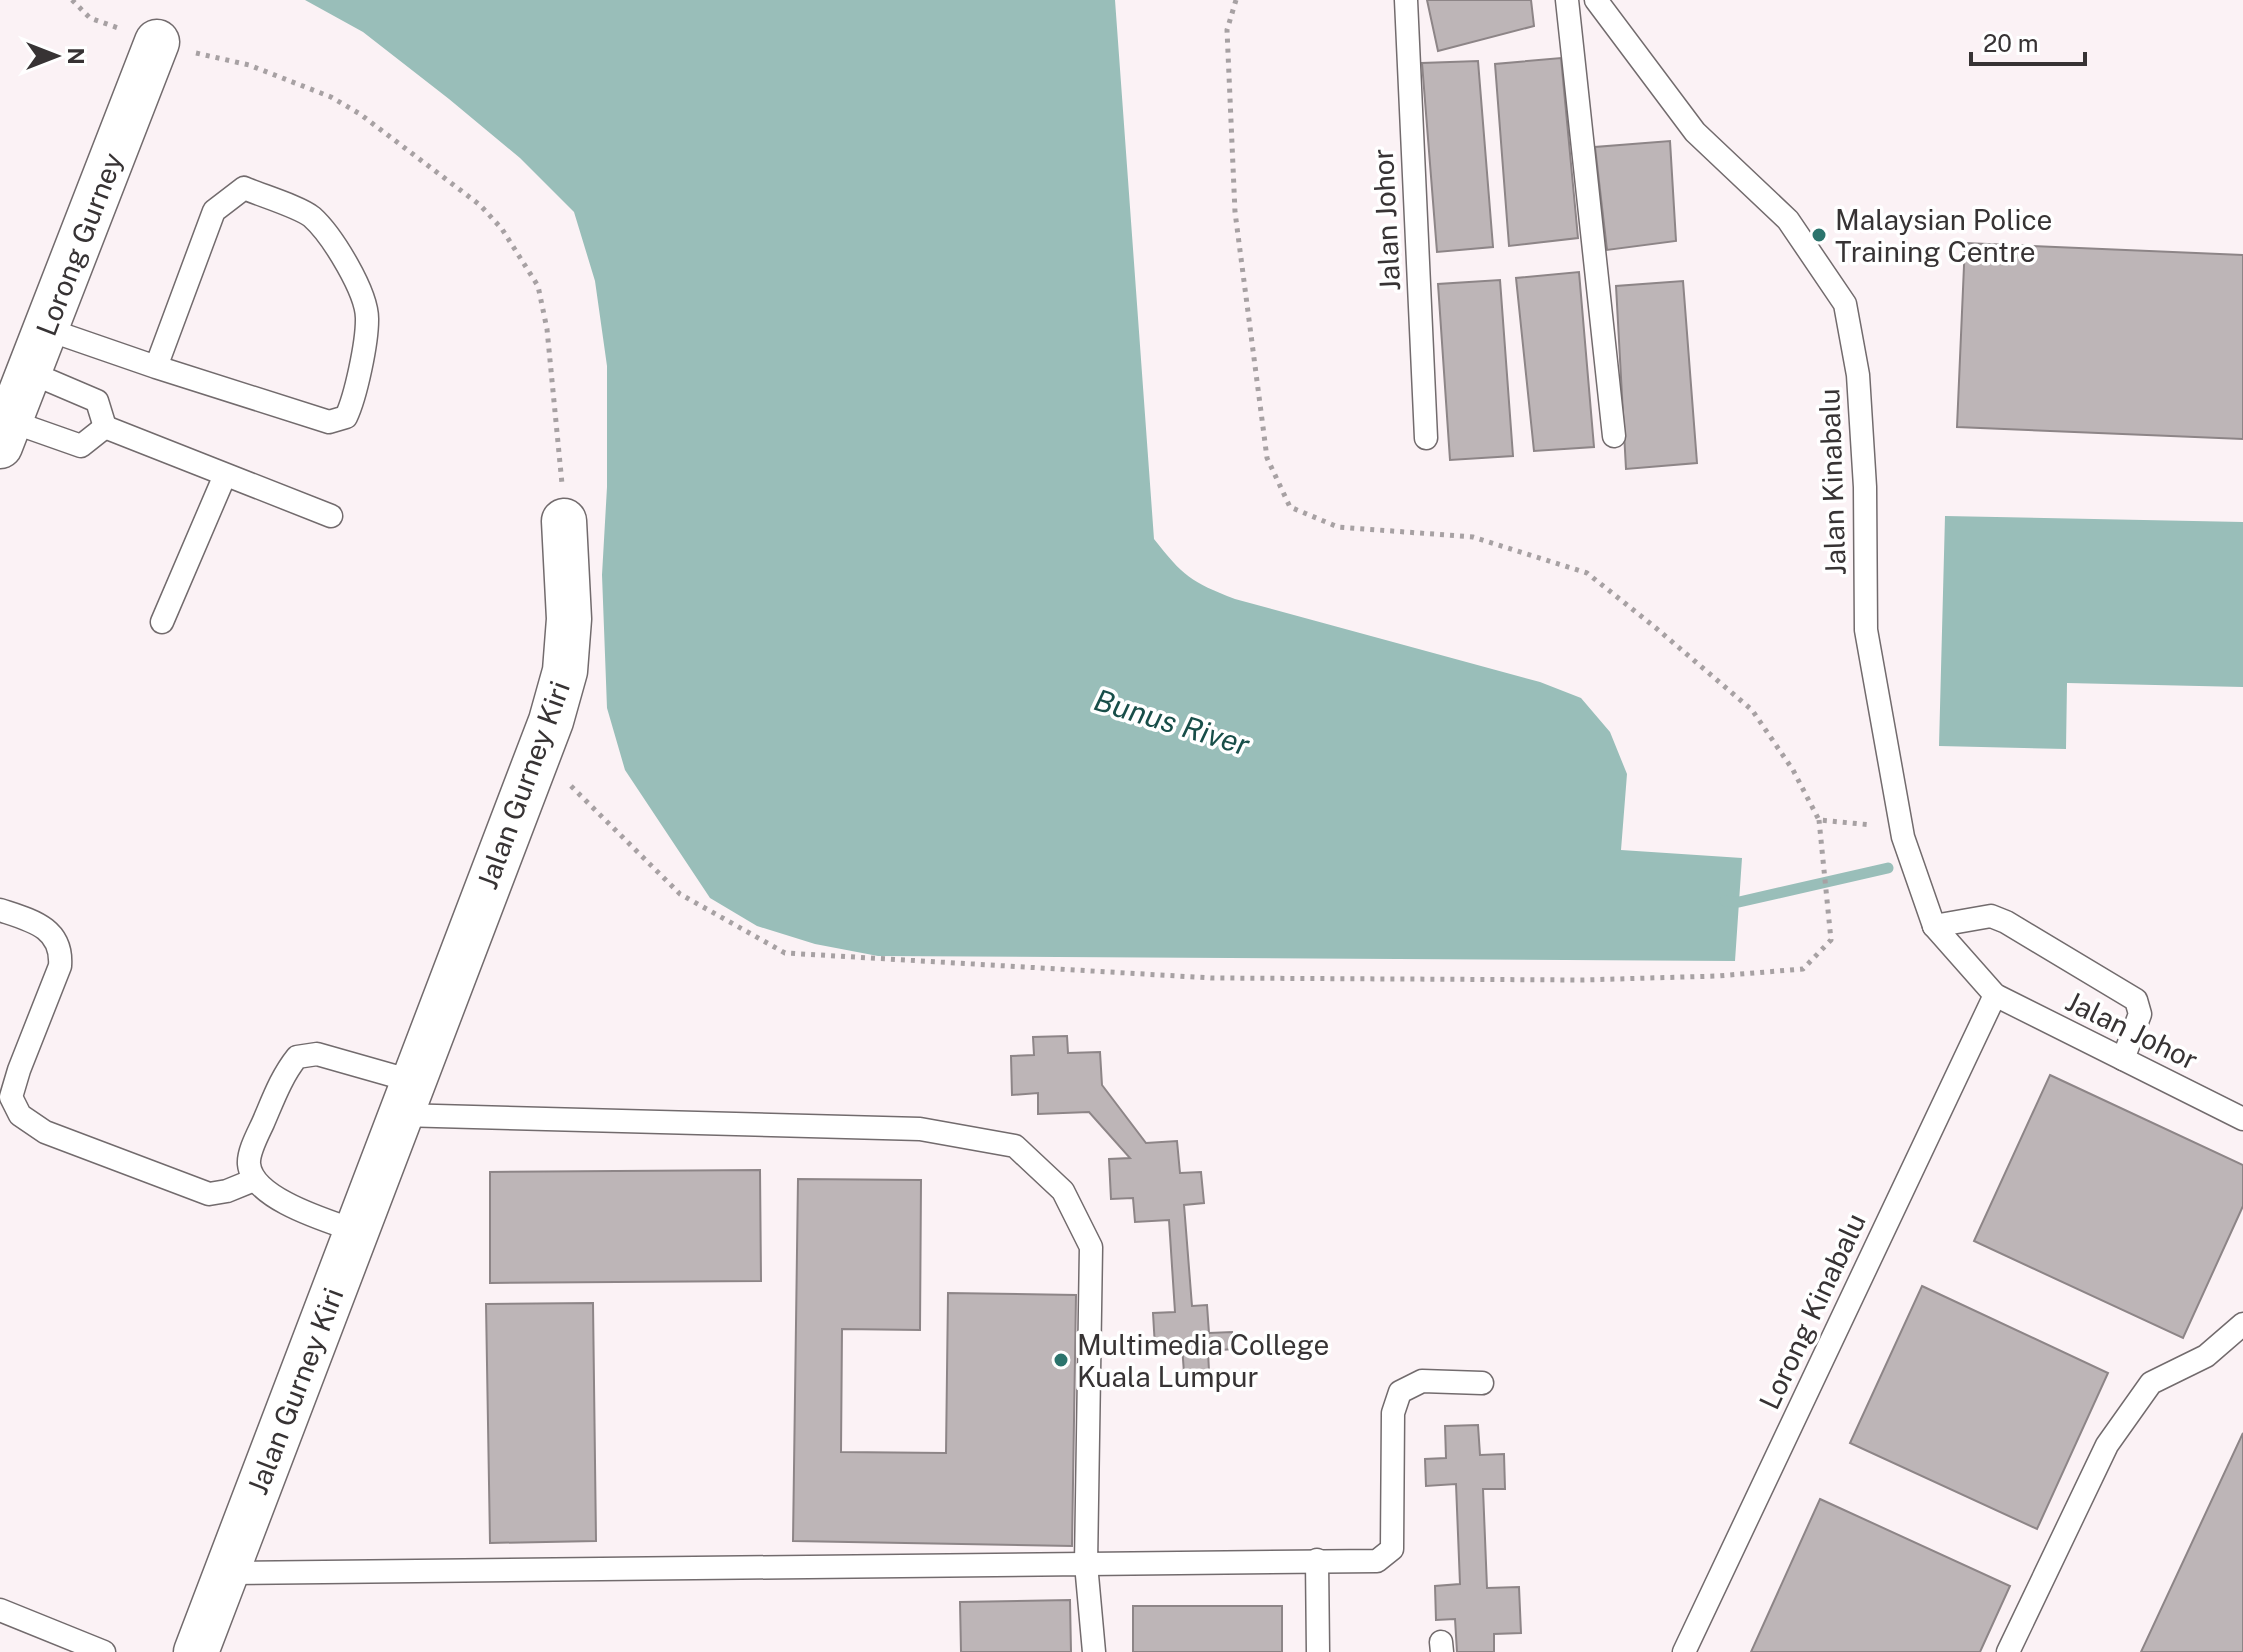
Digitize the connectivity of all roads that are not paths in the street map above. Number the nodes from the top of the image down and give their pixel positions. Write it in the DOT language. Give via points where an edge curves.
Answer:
graph roads {
  1 [pos="1406,0"];
  2 [pos="1567,0"];
  3 [pos="1596,0"];
  4 [pos="1619,0"];
  5 [pos="1612,23"];
  6 [pos="157,42"];
  7 [pos="46,329"];
  8 [pos="156,367"];
  9 [pos="29,372"];
  10 [pos="105,427"];
  11 [pos="5,434"];
  12 [pos="1614,436"];
  13 [pos="1426,438"];
  14 [pos="225,475"];
  15 [pos="331,516"];
  16 [pos="564,521"];
  17 [pos="162,622"];
  18 [pos="0,910"];
  19 [pos="1934,926"];
  20 [pos="1995,995"];
  21 [pos="2123,1059"];
  22 [pos="406,1098"];
  23 [pos="2243,1119"];
  24 [pos="254,1180"];
  25 [pos="356,1231"];
  26 [pos="2243,1324"];
  27 [pos="1482,1383"];
  28 [pos="1317,1560"];
  29 [pos="1086,1564"];
  30 [pos="226,1573"];
  31 [pos="0,1610"];
  32 [pos="104,1652"];
  33 [pos="196,1652"];
  34 [pos="1094,1652"];
  35 [pos="1318,1652"];
  36 [pos="1684,1652"];
  37 [pos="2008,1652"];
  1 -- 13 [label="lane, Jalan Johor"];
  2 -- 12 [label="lane"];
  3 -- 5 [label="lane"];
  4 -- 5 [label="lane"];
  5 -- 19 [label="lane, Jalan Kinabalu" via="1695,132 1788,220 1845,304 1858,375 1866,630 1901,823"];
  6 -- 7 [label="street, Lorong Gurney"];
  7 -- 8 [label="lane"];
  7 -- 9 [label="street, Lorong Gurney"];
  8 -- 8 [label="lane" via="214,211 244,188 311,216 361,293 368,318 346,417 329,422"];
  9 -- 10 [label="lane" via="97,401"];
  9 -- 11 [label="street, Lorong Gurney"];
  10 -- 11 [label="lane" via="81,446"];
  10 -- 14 [label="lane"];
  14 -- 15 [label="lane"];
  14 -- 17 [label="lane"];
  16 -- 22 [label="street, Jalan Gurney Kiri" via="569,619 565,671 539,754"];
  18 -- 24 [label="lane" via="35,922 51,933 61,950 60,966 11,1097 20,1115 45,1132 209,1194"];
  19 -- 20 [label="lane, Jalan Kinabalu"];
  19 -- 21 [label="lane" via="1991,916 2136,1000 2140,1014"];
  20 -- 21 [label="lane, Jalan Johor"];
  20 -- 36 [label="lane, Lorong Kinabalu"];
  21 -- 23 [label="lane, Jalan Johor"];
  22 -- 24 [label="lane" via="317,1054 297,1057 284,1073 256,1138 248,1163"];
  22 -- 25 [label="street, Jalan Gurney Kiri"];
  22 -- 29 [label="lane" via="920,1129 1015,1146 1063,1191 1091,1247"];
  24 -- 25 [label="lane" via="306,1213"];
  25 -- 30 [label="street, Jalan Gurney Kiri"];
  26 -- 37 [label="lane" via="2206,1356 2151,1383 2107,1445"];
  27 -- 28 [label="lane" via="1422,1381 1400,1392 1393,1413 1392,1549 1377,1561"];
  28 -- 29 [label="lane"];
  28 -- 35 [label="lane"];
  29 -- 30 [label="lane"];
  29 -- 34 [label="lane"];
  30 -- 33 [label="street, Jalan Gurney Kiri"];
  31 -- 32 [label="lane"];
}
